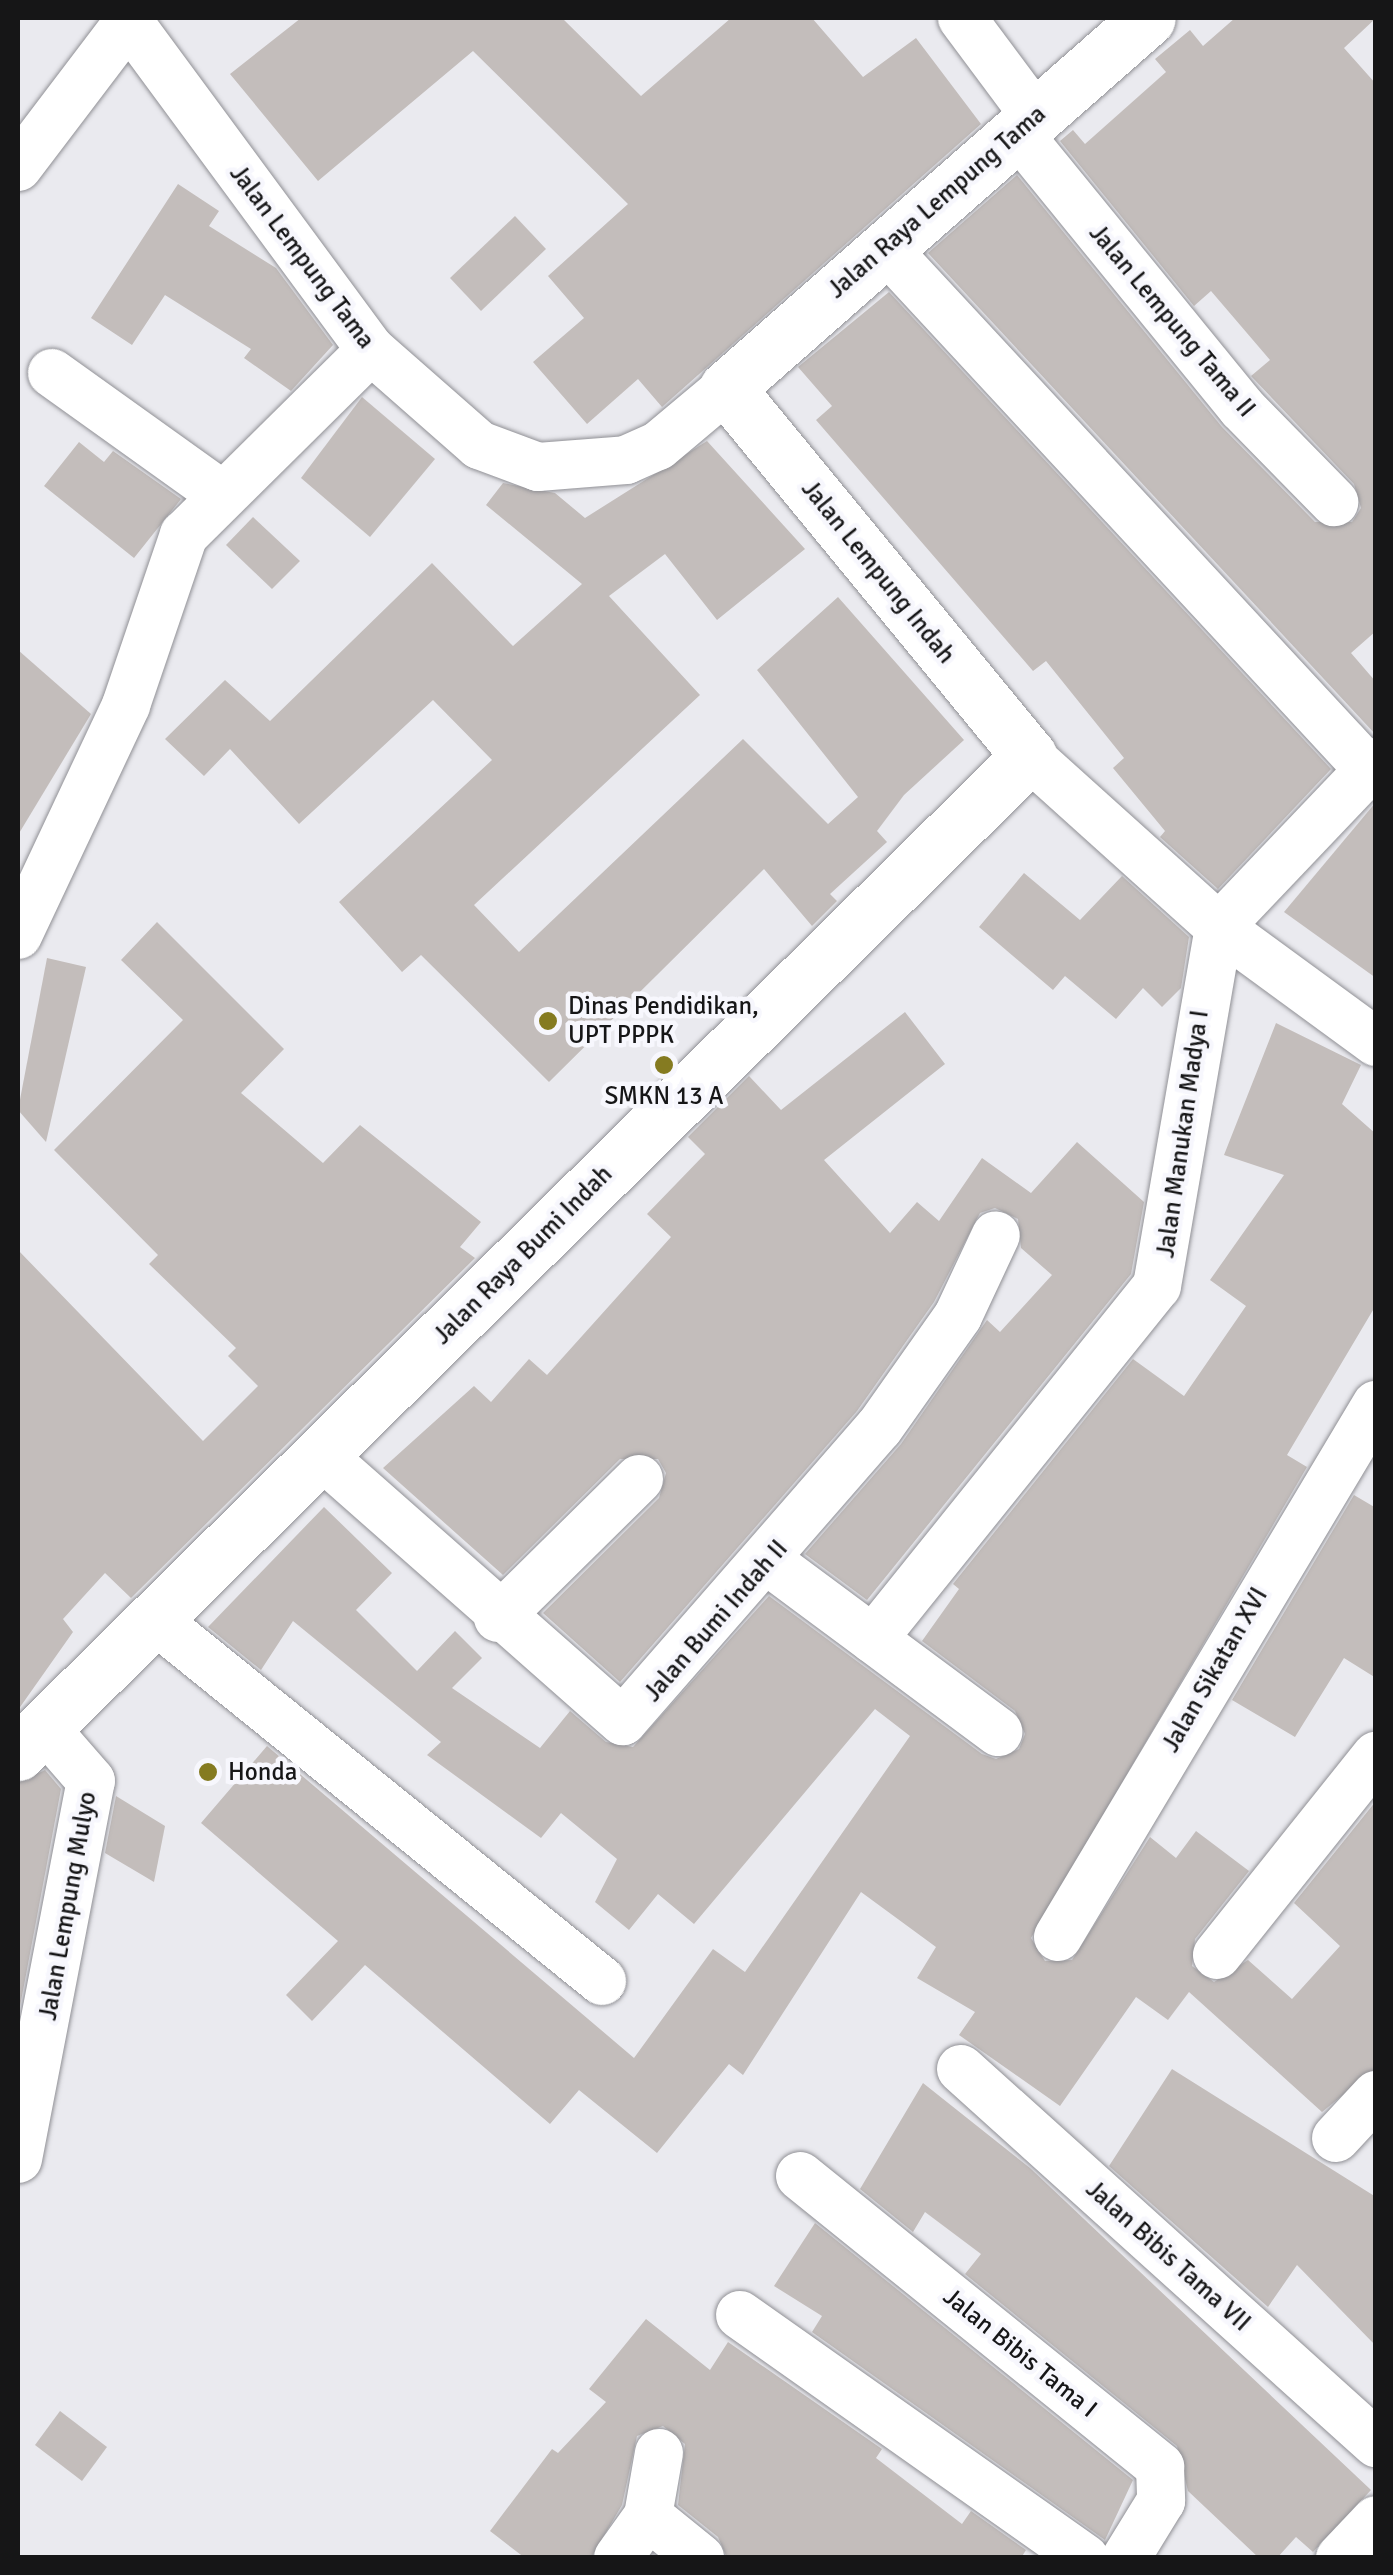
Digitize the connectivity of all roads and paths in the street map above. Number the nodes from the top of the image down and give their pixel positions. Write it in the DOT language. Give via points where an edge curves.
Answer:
graph roads {
  1 [pos="962,18"];
  2 [pos="1148,18"];
  3 [pos="128,19"];
  4 [pos="1026,124"];
  5 [pos="18,167"];
  6 [pos="886,248"];
  7 [pos="371,350"];
  8 [pos="52,374"];
  9 [pos="727,388"];
  10 [pos="222,494"];
  11 [pos="1334,502"];
  12 [pos="1029,756"];
  13 [pos="1372,766"];
  14 [pos="1219,927"];
  15 [pos="18,935"];
  16 [pos="1376,1042"];
  17 [pos="996,1234"];
  18 [pos="1376,1405"];
  19 [pos="322,1456"];
  20 [pos="639,1479"];
  21 [pos="768,1562"];
  22 [pos="498,1618"];
  23 [pos="154,1620"];
  24 [pos="874,1639"];
  25 [pos="998,1732"];
  26 [pos="27,1738"];
  27 [pos="1376,1756"];
  28 [pos="1058,1937"];
  29 [pos="1217,1955"];
  30 [pos="602,1982"];
  31 [pos="960,2069"];
  32 [pos="1376,2095"];
  33 [pos="1336,2138"];
  34 [pos="18,2159"];
  35 [pos="800,2176"];
  36 [pos="740,2315"];
  37 [pos="1376,2443"];
  38 [pos="659,2453"];
  39 [pos="648,2516"];
  40 [pos="1376,2520"];
  41 [pos="618,2558"];
  42 [pos="700,2558"];
  43 [pos="1085,2558"];
  44 [pos="1126,2558"];
  45 [pos="1340,2558"];
  1 -- 4 [label="street, Jalan Lempung Tama II"];
  2 -- 4 [label="street, Jalan Raya Lempung Tama"];
  3 -- 5 [label="street"];
  3 -- 7 [label="street, Jalan Lempung Tama"];
  4 -- 6 [label="street, Jalan Raya Lempung Tama"];
  4 -- 11 [label="street, Jalan Lempung Tama II" via="1242,408"];
  6 -- 9 [label="street, Jalan Raya Lempung Tama"];
  6 -- 13 [label="street"];
  7 -- 9 [label="street, Jalan Lempung Tama" via="479,445 538,466 626,460 658,446"];
  7 -- 10 [label="street"];
  8 -- 10 [label="street"];
  9 -- 12 [label="street, Jalan Lempung Indah"];
  10 -- 15 [label="street" via="184,535 126,705"];
  12 -- 14 [label="street"];
  12 -- 19 [label="street, Jalan Raya Bumi Indah"];
  13 -- 14 [label="street"];
  14 -- 16 [label="street"];
  14 -- 24 [label="street, Jalan Manukan Madya I" via="1157,1286"];
  17 -- 21 [label="street, Jalan Bumi Indah II" via="929,1361"];
  18 -- 28 [label="street, Jalan Sikatan XVI"];
  19 -- 22 [label="street, Jalan Bumi Indah II"];
  19 -- 23 [label="street, Jalan Raya Bumi Indah"];
  20 -- 22 [label="street"];
  21 -- 22 [label="street, Jalan Bumi Indah II" via="623,1721"];
  21 -- 24 [label="street"];
  23 -- 26 [label="street, Jalan Raya Bumi Indah"];
  23 -- 30 [label="street"];
  24 -- 25 [label="street"];
  26 -- 34 [label="street, Jalan Lempung Mulyo" via="91,1781"];
  27 -- 29 [label="street"];
  31 -- 37 [label="street, Jalan Bibis Tama VII"];
  32 -- 33 [label="street"];
  35 -- 44 [label="street, Jalan Bibis Tama I" via="1160,2466 1161,2501"];
  36 -- 43 [label="street"];
  38 -- 39 [label="street"];
  39 -- 41 [label="street"];
  39 -- 42 [label="street"];
  40 -- 45 [label="street"];
}
